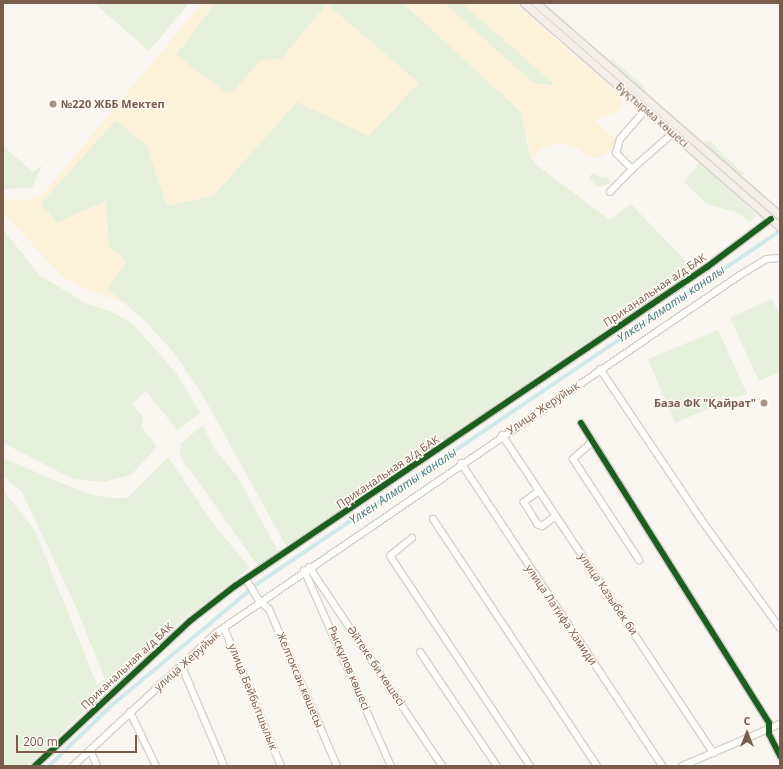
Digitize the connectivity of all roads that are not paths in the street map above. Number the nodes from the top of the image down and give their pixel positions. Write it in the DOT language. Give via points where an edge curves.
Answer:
graph roads {
  1 [pos="524,3"];
  2 [pos="536,3"];
  3 [pos="620,81"];
  4 [pos="646,109"];
  5 [pos="672,132"];
  6 [pos="701,152"];
  7 [pos="632,169"];
  8 [pos="610,192"];
  9 [pos="779,213"];
  10 [pos="772,221"];
  11 [pos="780,227"];
  12 [pos="780,258"];
  13 [pos="600,369"];
  14 [pos="581,423"];
  15 [pos="502,435"];
  16 [pos="593,441"];
  17 [pos="461,463"];
  18 [pos="539,491"];
  19 [pos="556,516"];
  20 [pos="433,519"];
  21 [pos="412,538"];
  22 [pos="639,560"];
  23 [pos="306,569"];
  24 [pos="246,579"];
  25 [pos="259,600"];
  26 [pos="224,628"];
  27 [pos="780,628"];
  28 [pos="420,652"];
  29 [pos="182,667"];
  30 [pos="130,712"];
  31 [pos="780,724"];
  32 [pos="770,728"];
  33 [pos="90,750"];
  34 [pos="713,753"];
  35 [pos="780,756"];
  36 [pos="35,766"];
  37 [pos="73,766"];
  38 [pos="97,766"];
  39 [pos="156,766"];
  40 [pos="224,766"];
  41 [pos="281,766"];
  42 [pos="337,766"];
  43 [pos="392,766"];
  44 [pos="442,766"];
  45 [pos="497,766"];
  46 [pos="530,766"];
  47 [pos="597,766"];
  48 [pos="662,766"];
  49 [pos="682,766"];
  1 -- 3 [label="main road, Бұқтырма көшесі"];
  2 -- 3 [label="main road, Бұқтырма көшесі"];
  3 -- 4 [label="main road, Бұқтырма көшесі"];
  3 -- 6 [label="main road, Бұқтырма көшесі"];
  4 -- 5 [label="main road, Бұқтырма көшесі"];
  4 -- 7 [label="street" via="627,129 616,149 616,155"];
  5 -- 6 [label="main road, Бұқтырма көшесі"];
  5 -- 7 [label="street"];
  6 -- 9 [label="main road, Бұқтырма көшесі"];
  6 -- 10 [label="main road, Бұқтырма көшесі"];
  7 -- 8 [label="street"];
  9 -- 10 [label="main road, Приканальная а/д БАК"];
  10 -- 11 [label="main road, Бұқтырма көшесі"];
  10 -- 24 [label="street, Приканальная а/д БАК"];
  12 -- 13 [label="street, Улица Жеруйык" via="767,259"];
  13 -- 15 [label="street, Улица Жеруйык"];
  13 -- 27 [label="street" via="702,521"];
  14 -- 16 [label="street"];
  15 -- 17 [label="street, Улица Жеруйык"];
  15 -- 18 [label="street, улица Казыбек би"];
  16 -- 22 [label="street" via="573,459"];
  16 -- 32 [label="street" via="728,654"];
  17 -- 23 [label="street, Улица Жеруйык"];
  17 -- 48 [label="street, улица Латифа Хамиди"];
  18 -- 19 [label="street, улица Казыбек би"];
  18 -- 19 [label="street" via="524,502 537,524 542,526"];
  19 -- 34 [label="street, улица Казыбек би"];
  20 -- 47 [label="street"];
  21 -- 46 [label="street" via="390,556"];
  23 -- 25 [label="street, улица Жеруйык"];
  23 -- 43 [label="street, Рысқұлов көшесі"];
  23 -- 44 [label="street, Әйтеке би көшесі"];
  24 -- 25 [label="street, Желтоксан көшесы"];
  24 -- 36 [label="street, Приканальная а/д БАК" via="190,621"];
  25 -- 26 [label="street, улица Жеруйык"];
  25 -- 42 [label="street, Желтоксан көшесы" via="269,609"];
  26 -- 29 [label="street, улица Жеруйык"];
  26 -- 41 [label="street, улица Бейбытшылык"];
  28 -- 45 [label="street"];
  29 -- 30 [label="street, улица Жеруйык"];
  29 -- 40 [label="street"];
  30 -- 33 [label="street, улица Жеруйык"];
  30 -- 39 [label="street"];
  31 -- 32 [label="street"];
  32 -- 34 [label="street"];
  32 -- 35 [label="street"];
  33 -- 37 [label="street, улица Жеруйык"];
  33 -- 38 [label="street"];
  34 -- 49 [label="street"];
}
